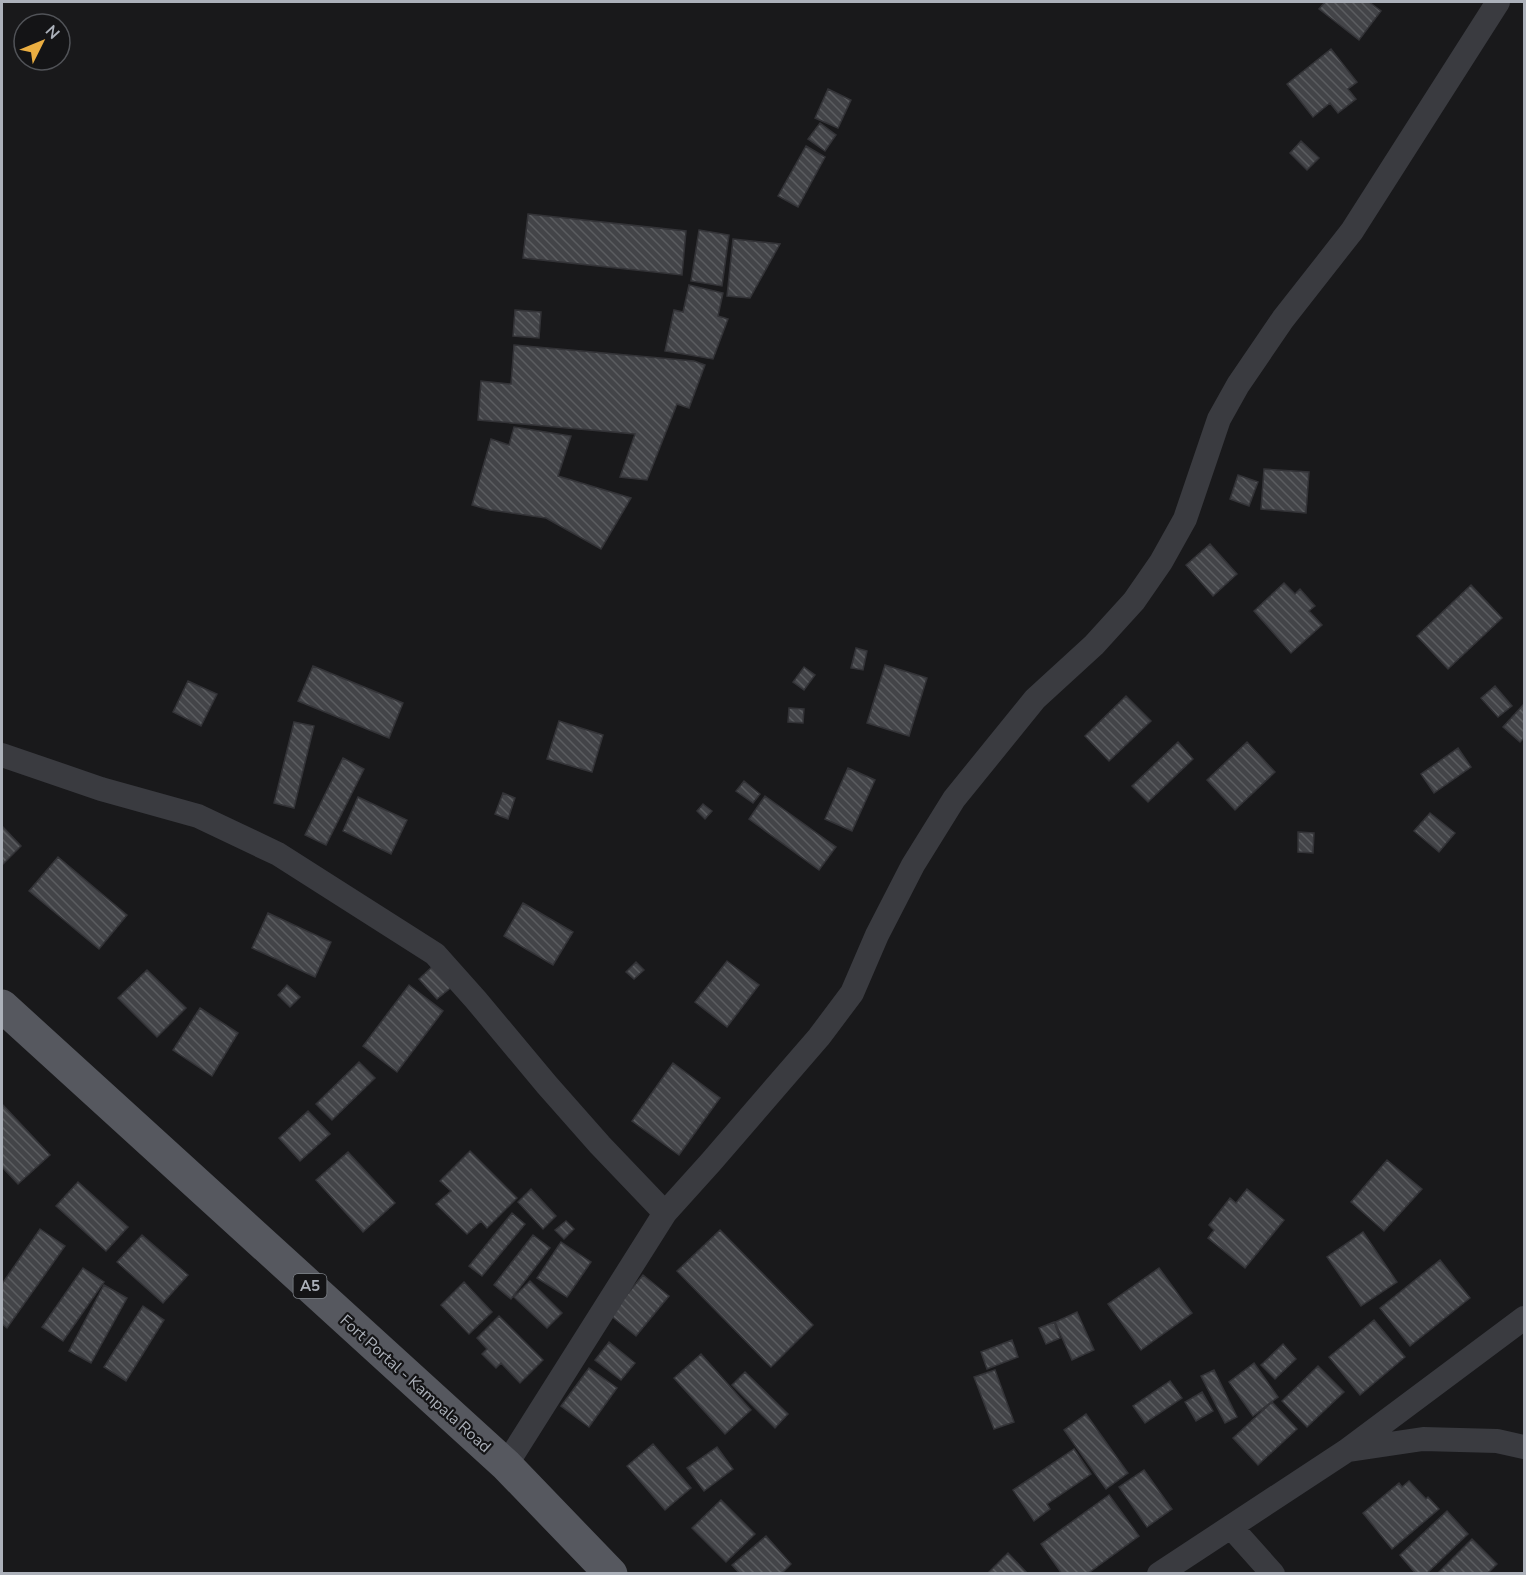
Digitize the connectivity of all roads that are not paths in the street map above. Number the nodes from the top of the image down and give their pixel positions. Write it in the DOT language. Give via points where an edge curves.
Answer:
graph roads {
  1 [pos="1498,2"];
  2 [pos="2,755"];
  3 [pos="2,1006"];
  4 [pos="664,1213"];
  5 [pos="1524,1318"];
  6 [pos="1524,1447"];
  7 [pos="1346,1451"];
  8 [pos="506,1465"];
  9 [pos="1231,1527"];
  10 [pos="610,1574"];
  11 [pos="1159,1574"];
  12 [pos="1273,1574"];
  1 -- 4 [label="street" via="1352,231 1282,319 1238,385 1219,419 1185,519 1161,562 1134,601 1094,645 1035,699 954,800 913,865 852,993 819,1037"];
  2 -- 4 [label="street" via="101,789 198,816 278,854 435,954"];
  3 -- 8 [label="main road, Fort Portal - Kampala Road / A5"];
  4 -- 8 [label="street"];
  5 -- 7 [label="street"];
  6 -- 7 [label="street" via="1497,1441 1423,1439"];
  7 -- 9 [label="street"];
  8 -- 10 [label="main road, Fort Portal - Kampala Road / A5"];
  9 -- 11 [label="street"];
  9 -- 12 [label="street"];
}
